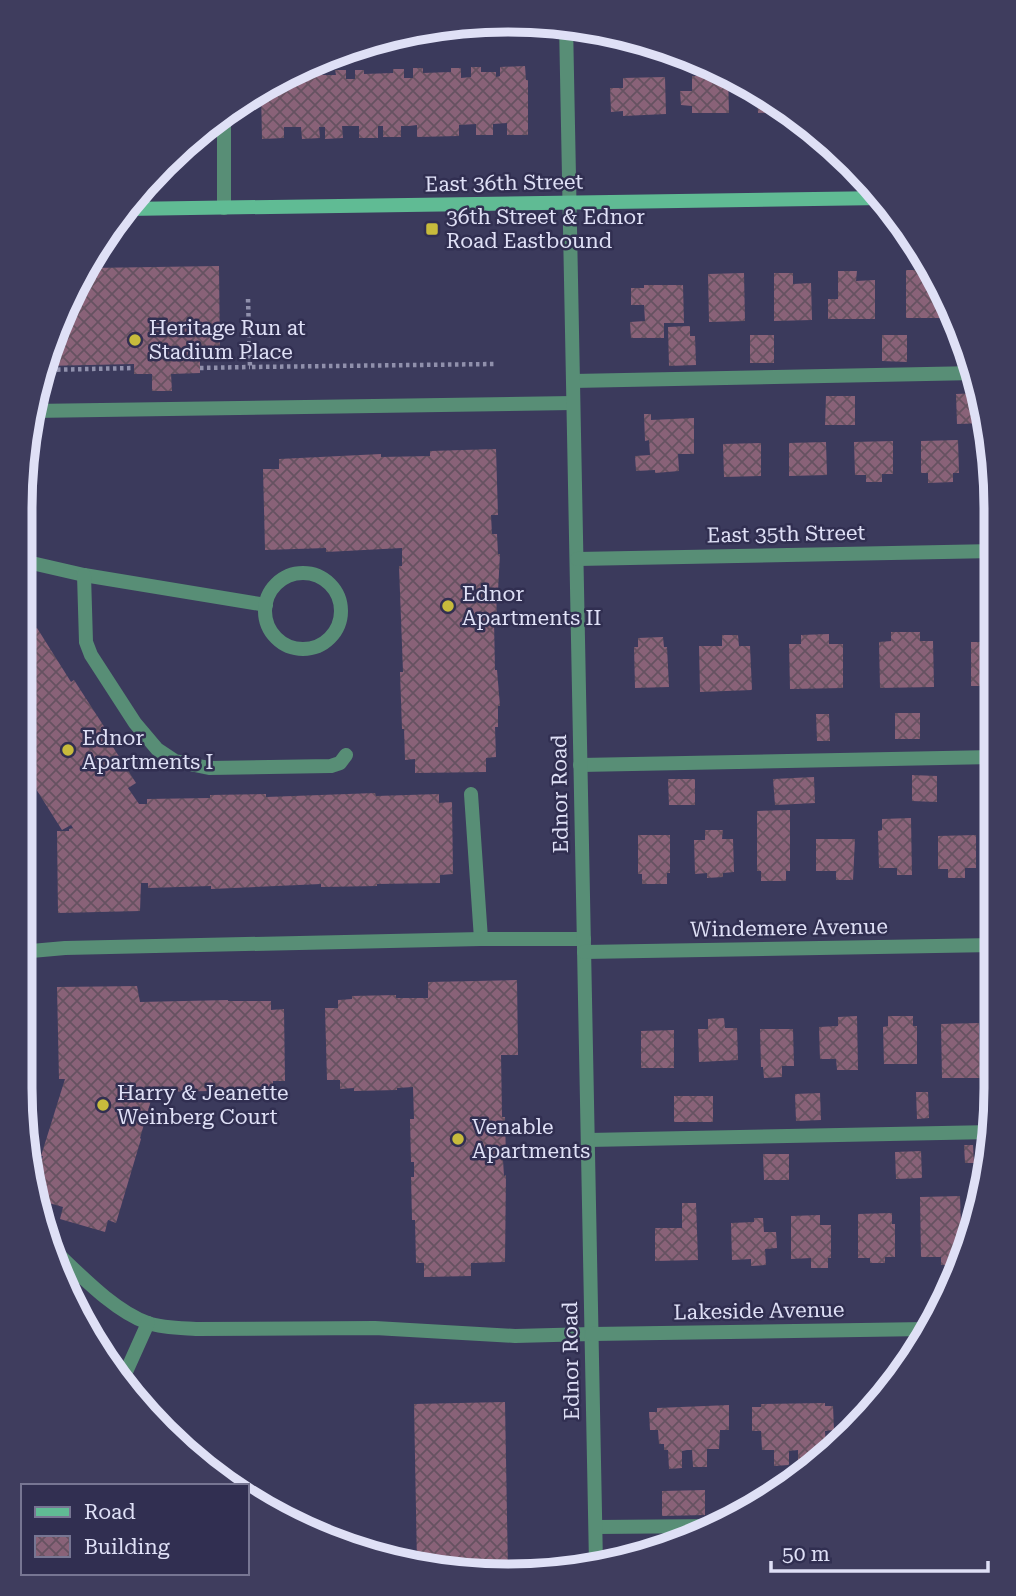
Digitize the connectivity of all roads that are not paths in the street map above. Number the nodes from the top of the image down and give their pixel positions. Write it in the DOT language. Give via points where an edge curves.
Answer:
graph roads {
  1 [pos="566,36"];
  2 [pos="224,126"];
  3 [pos="870,198"];
  4 [pos="569,203"];
  5 [pos="224,208"];
  6 [pos="138,209"];
  7 [pos="964,373"];
  8 [pos="573,381"];
  9 [pos="573,403"];
  10 [pos="42,411"];
  11 [pos="984,551"];
  12 [pos="576,559"];
  13 [pos="32,563"];
  14 [pos="84,575"];
  15 [pos="266,605"];
  16 [pos="346,755"];
  17 [pos="984,757"];
  18 [pos="580,765"];
  19 [pos="471,794"];
  20 [pos="481,939"];
  21 [pos="984,945"];
  22 [pos="584,946"];
  23 [pos="32,951"];
  24 [pos="982,1132"];
  25 [pos="588,1140"];
  26 [pos="63,1258"];
  27 [pos="148,1323"];
  28 [pos="919,1329"];
  29 [pos="592,1334"];
  30 [pos="126,1372"];
  31 [pos="694,1526"];
  32 [pos="596,1527"];
  33 [pos="596,1556"];
  1 -- 4 [label="street, Ednor Road"];
  2 -- 5 [label="street"];
  3 -- 4 [label="street, East 36th Street"];
  4 -- 5 [label="street, East 36th Street"];
  4 -- 8 [label="street, Ednor Road"];
  5 -- 6 [label="street, East 36th Street"];
  7 -- 8 [label="street"];
  8 -- 9 [label="street, Ednor Road"];
  9 -- 10 [label="street"];
  9 -- 12 [label="street, Ednor Road"];
  11 -- 12 [label="street, East 35th Street"];
  12 -- 18 [label="street, Ednor Road"];
  13 -- 14 [label="street"];
  14 -- 15 [label="street"];
  14 -- 16 [label="street" via="86,642 91,655 157,749 175,761 209,768 331,766"];
  15 -- 15 [label="street" via="270,629 287,645 300,649 325,643 340,623 342,610 340,598 324,579 299,573 277,583"];
  17 -- 18 [label="street"];
  18 -- 22 [label="street, Ednor Road"];
  19 -- 20 [label="street"];
  20 -- 22 [label="street, Windemere Avenue"];
  20 -- 23 [label="street, Windemere Avenue"];
  21 -- 22 [label="street, Windemere Avenue"];
  22 -- 25 [label="street, Ednor Road"];
  24 -- 25 [label="street"];
  25 -- 29 [label="street, Ednor Road"];
  26 -- 27 [label="street" via="127,1313"];
  27 -- 29 [label="street, Lakeside Avenue" via="196,1329"];
  27 -- 30 [label="street"];
  28 -- 29 [label="street, Lakeside Avenue"];
  29 -- 32 [label="street, Ednor Road"];
  31 -- 32 [label="street"];
  32 -- 33 [label="street, Ednor Road"];
}
